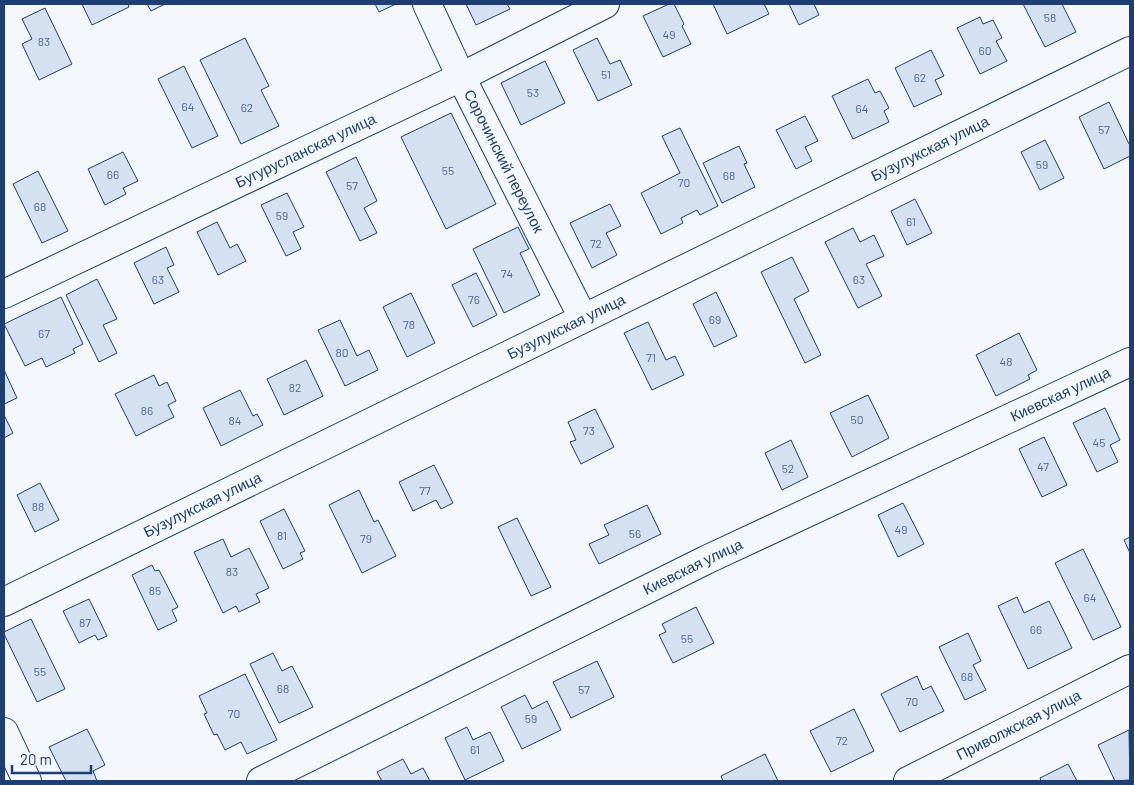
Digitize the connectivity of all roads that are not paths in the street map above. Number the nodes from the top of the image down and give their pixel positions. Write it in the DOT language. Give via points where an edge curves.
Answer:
graph roads {
  1 [pos="427,4"];
  2 [pos="605,4"];
  3 [pos="1130,51"];
  4 [pos="462,77"];
  5 [pos="4,294"];
  6 [pos="584,318"];
  7 [pos="1130,362"];
  8 [pos="4,602"];
  9 [pos="1128,674"];
  10 [pos="4,732"];
  11 [pos="28,781"];
  12 [pos="261,781"];
  13 [pos="908,781"];
  1 -- 4 [label="street, Сорочинский переулок"];
  2 -- 4 [label="street, Бугурусланская улица"];
  3 -- 6 [label="street, Бузулукская улица"];
  4 -- 5 [label="street, Бугурусланская улица"];
  4 -- 6 [label="street, Сорочинский переулок"];
  6 -- 8 [label="street, Бузулукская улица"];
  7 -- 12 [label="street, Киевская улица" via="706,560"];
  9 -- 13 [label="street, Приволжская улица"];
  10 -- 11 [label="street"];
}
